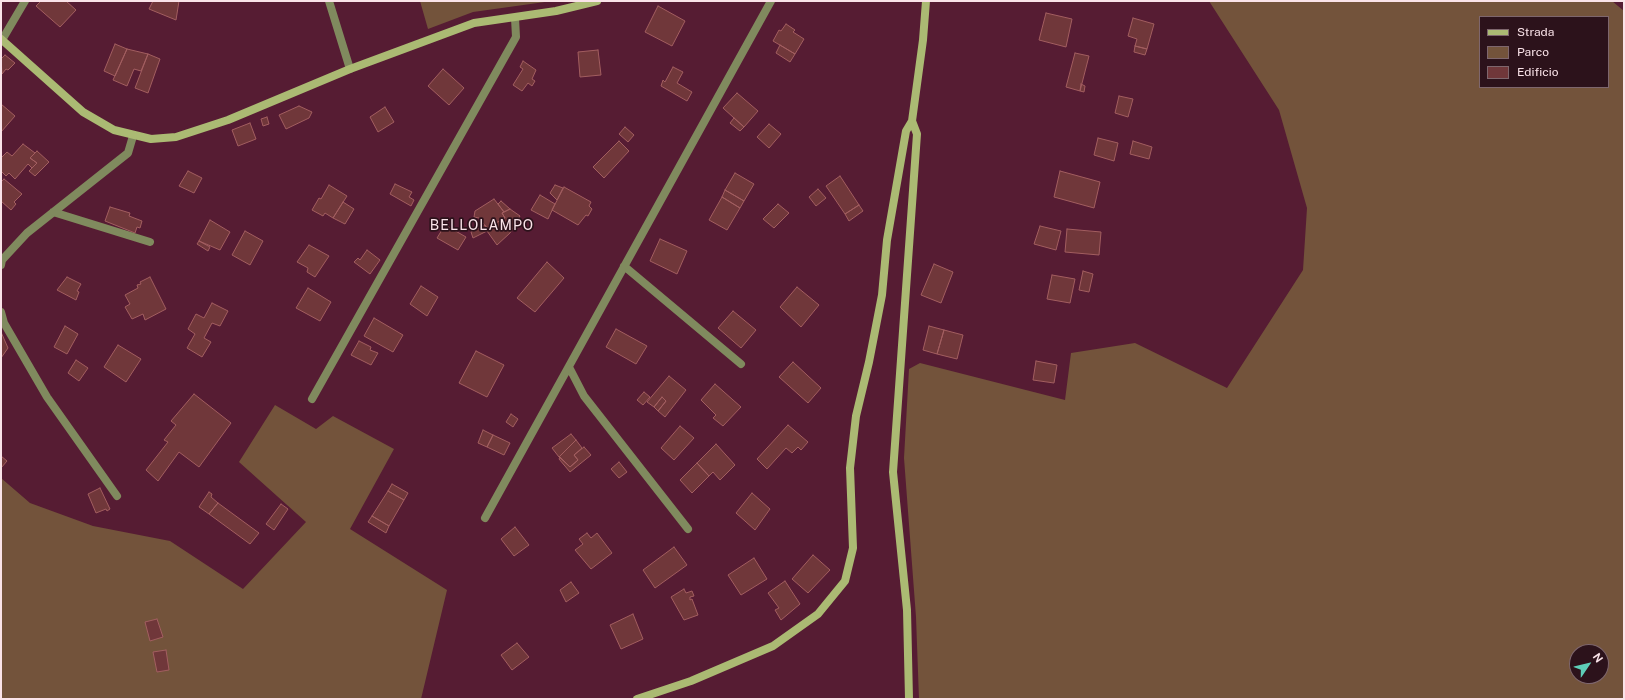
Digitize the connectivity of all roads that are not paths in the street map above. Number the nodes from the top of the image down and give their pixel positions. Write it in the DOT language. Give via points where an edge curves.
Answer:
graph roads {
  1 [pos="25,1"];
  2 [pos="329,1"];
  3 [pos="596,1"];
  4 [pos="771,1"];
  5 [pos="926,1"];
  6 [pos="515,18"];
  7 [pos="1,39"];
  8 [pos="350,69"];
  9 [pos="912,120"];
  10 [pos="133,136"];
  11 [pos="53,212"];
  12 [pos="150,242"];
  13 [pos="4,254"];
  14 [pos="1,265"];
  15 [pos="624,266"];
  16 [pos="1,312"];
  17 [pos="741,364"];
  18 [pos="569,367"];
  19 [pos="312,400"];
  20 [pos="117,496"];
  21 [pos="485,518"];
  22 [pos="688,528"];
  23 [pos="637,699"];
  24 [pos="909,699"];
  1 -- 7 [label="street"];
  2 -- 8 [label="street"];
  3 -- 6 [label="main road"];
  4 -- 15 [label="street"];
  5 -- 9 [label="main road"];
  6 -- 8 [label="main road" via="474,23"];
  6 -- 19 [label="street" via="516,37"];
  7 -- 10 [label="main road" via="83,112 114,130"];
  8 -- 10 [label="main road" via="228,120 176,137 151,139"];
  9 -- 23 [label="main road" via="906,131 887,240 882,295 856,416 850,468 853,548 845,581 818,614 773,646 691,681"];
  9 -- 24 [label="main road" via="917,134 893,472 907,610"];
  10 -- 11 [label="street" via="128,153"];
  11 -- 12 [label="street"];
  11 -- 13 [label="street"];
  13 -- 14 [label="street"];
  15 -- 17 [label="street"];
  15 -- 18 [label="street"];
  16 -- 20 [label="street" via="4,323 47,397"];
  18 -- 21 [label="street"];
  18 -- 22 [label="street" via="584,396"];
}
